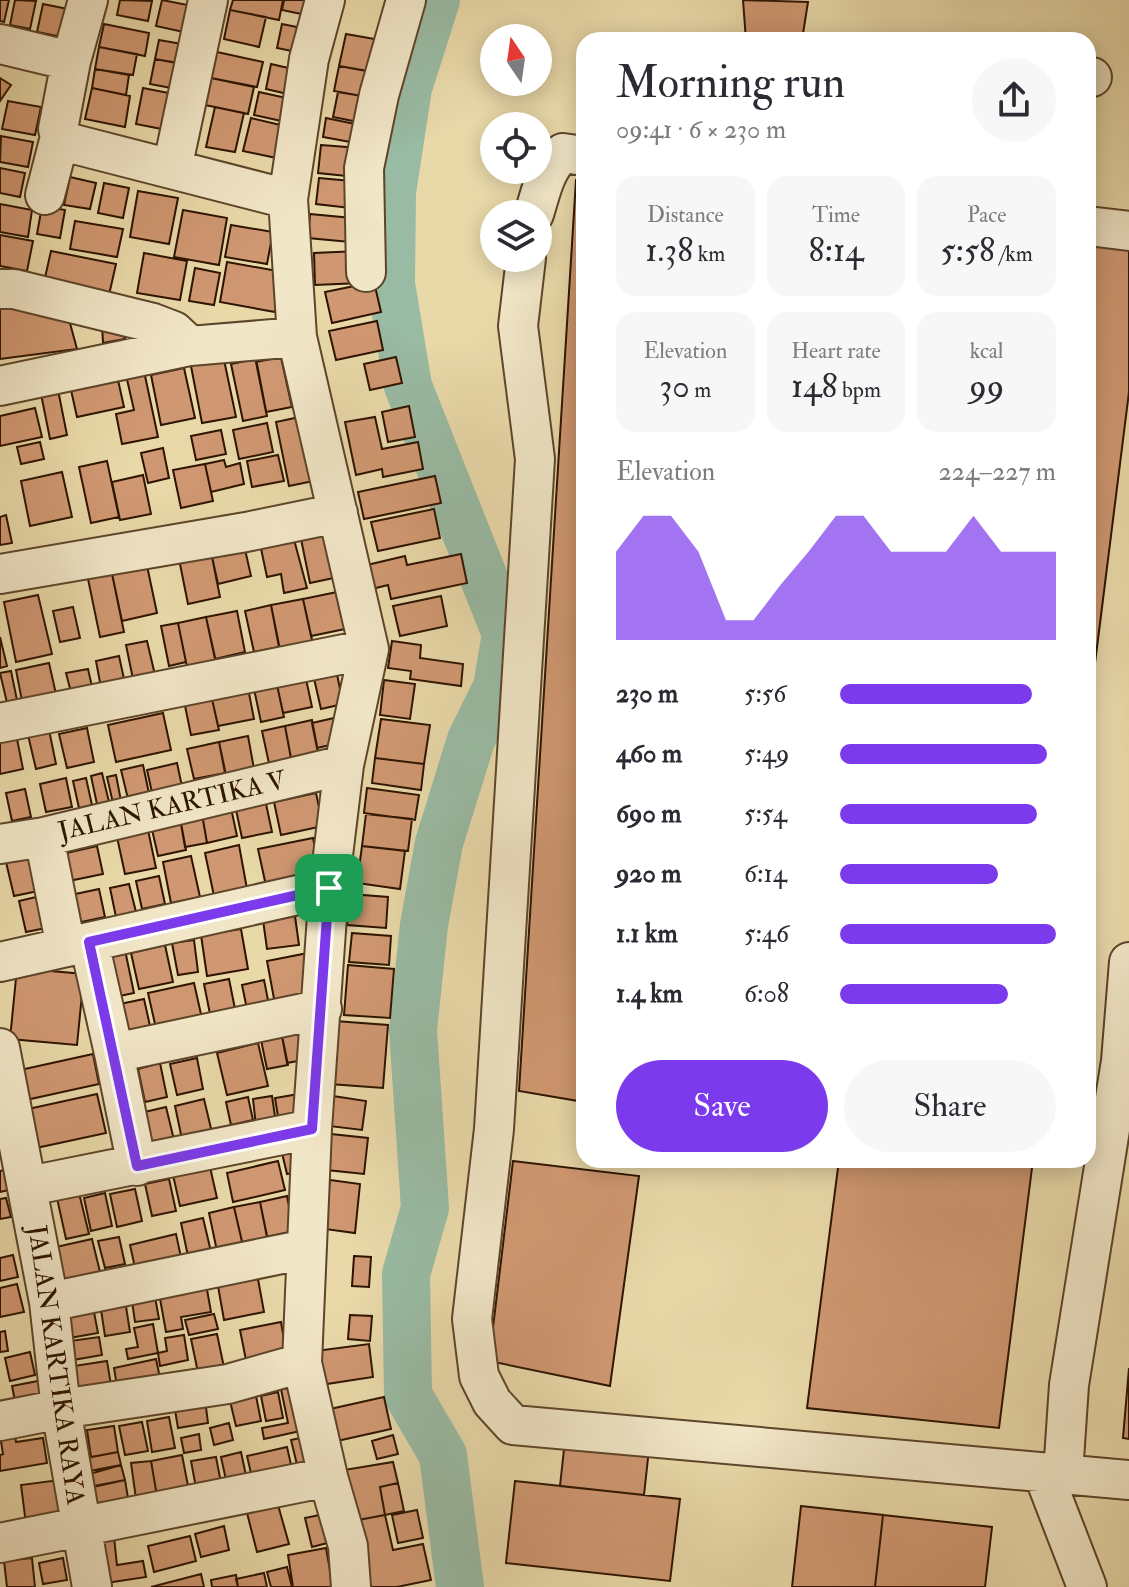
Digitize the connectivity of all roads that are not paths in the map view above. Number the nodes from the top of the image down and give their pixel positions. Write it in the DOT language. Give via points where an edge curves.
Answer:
graph roads {
  1 [pos="88,0"];
  2 [pos="208,0"];
  3 [pos="325,0"];
  4 [pos="406,0"];
  5 [pos="7,46"];
  6 [pos="71,61"];
  7 [pos="62,120"];
  8 [pos="576,155"];
  9 [pos="172,169"];
  10 [pos="45,195"];
  11 [pos="288,199"];
  12 [pos="538,200"];
  13 [pos="1096,227"];
  14 [pos="1129,231"];
  15 [pos="366,272"];
  16 [pos="524,272"];
  17 [pos="0,289"];
  18 [pos="297,337"];
  19 [pos="190,346"];
  20 [pos="0,386"];
  21 [pos="338,513"];
  22 [pos="0,574"];
  23 [pos="369,649"];
  24 [pos="0,723"];
  25 [pos="344,765"];
  26 [pos="44,837"];
  27 [pos="0,844"];
  28 [pos="329,888"];
  29 [pos="78,944"];
  30 [pos="0,962"];
  31 [pos="1129,962"];
  32 [pos="322,1009"];
  33 [pos="0,1048"];
  34 [pos="114,1053"];
  35 [pos="312,1129"];
  36 [pos="137,1166"];
  37 [pos="29,1186"];
  38 [pos="306,1249"];
  39 [pos="49,1302"];
  40 [pos="302,1363"];
  41 [pos="61,1409"];
  42 [pos="0,1421"];
  43 [pos="1053,1474"];
  44 [pos="328,1477"];
  45 [pos="1129,1480"];
  46 [pos="79,1526"];
  47 [pos="0,1543"];
  48 [pos="92,1587"];
  49 [pos="351,1587"];
  50 [pos="1087,1587"];
  1 -- 6 [label="street"];
  2 -- 9 [label="street"];
  3 -- 11 [label="street" via="309,59"];
  4 -- 15 [label="street" via="364,168"];
  5 -- 6 [label="street"];
  5 -- 7 [label="street"];
  6 -- 7 [label="street"];
  7 -- 9 [label="street" via="66,142"];
  7 -- 10 [label="street"];
  8 -- 12 [label="street" via="563,153 553,161"];
  9 -- 11 [label="street"];
  11 -- 18 [label="street"];
  13 -- 14 [label="street"];
  16 -- 43 [label="street" via="518,326 535,459 494,1129 472,1319 479,1376 492,1402 513,1425"];
  17 -- 19 [label="street" via="153,323 174,331"];
  18 -- 19 [label="street"];
  18 -- 21 [label="street"];
  19 -- 20 [label="street"];
  21 -- 22 [label="street"];
  21 -- 23 [label="street"];
  23 -- 24 [label="street"];
  23 -- 25 [label="street"];
  25 -- 26 [label="street, JALAN KARTIKA V"];
  25 -- 28 [label="street"];
  26 -- 27 [label="street, JALAN KARTIKA V"];
  26 -- 29 [label="street"];
  28 -- 29 [label="street"];
  28 -- 32 [label="street"];
  29 -- 30 [label="street"];
  29 -- 34 [label="street"];
  31 -- 43 [label="street" via="1121,1061"];
  32 -- 34 [label="street"];
  32 -- 35 [label="street"];
  33 -- 37 [label="street, JALAN KARTIKA RAYA"];
  34 -- 36 [label="street"];
  35 -- 36 [label="street"];
  35 -- 38 [label="street"];
  36 -- 37 [label="street"];
  37 -- 39 [label="street, JALAN KARTIKA RAYA"];
  38 -- 39 [label="street"];
  38 -- 40 [label="street"];
  39 -- 41 [label="street, JALAN KARTIKA RAYA"];
  40 -- 41 [label="street" via="228,1384"];
  40 -- 44 [label="street"];
  41 -- 42 [label="street"];
  41 -- 46 [label="street, JALAN KARTIKA RAYA"];
  43 -- 45 [label="street"];
  43 -- 50 [label="street"];
  44 -- 46 [label="street"];
  44 -- 49 [label="street" via="348,1546"];
  46 -- 47 [label="street"];
  46 -- 48 [label="street, JALAN KARTIKA RAYA"];
}
